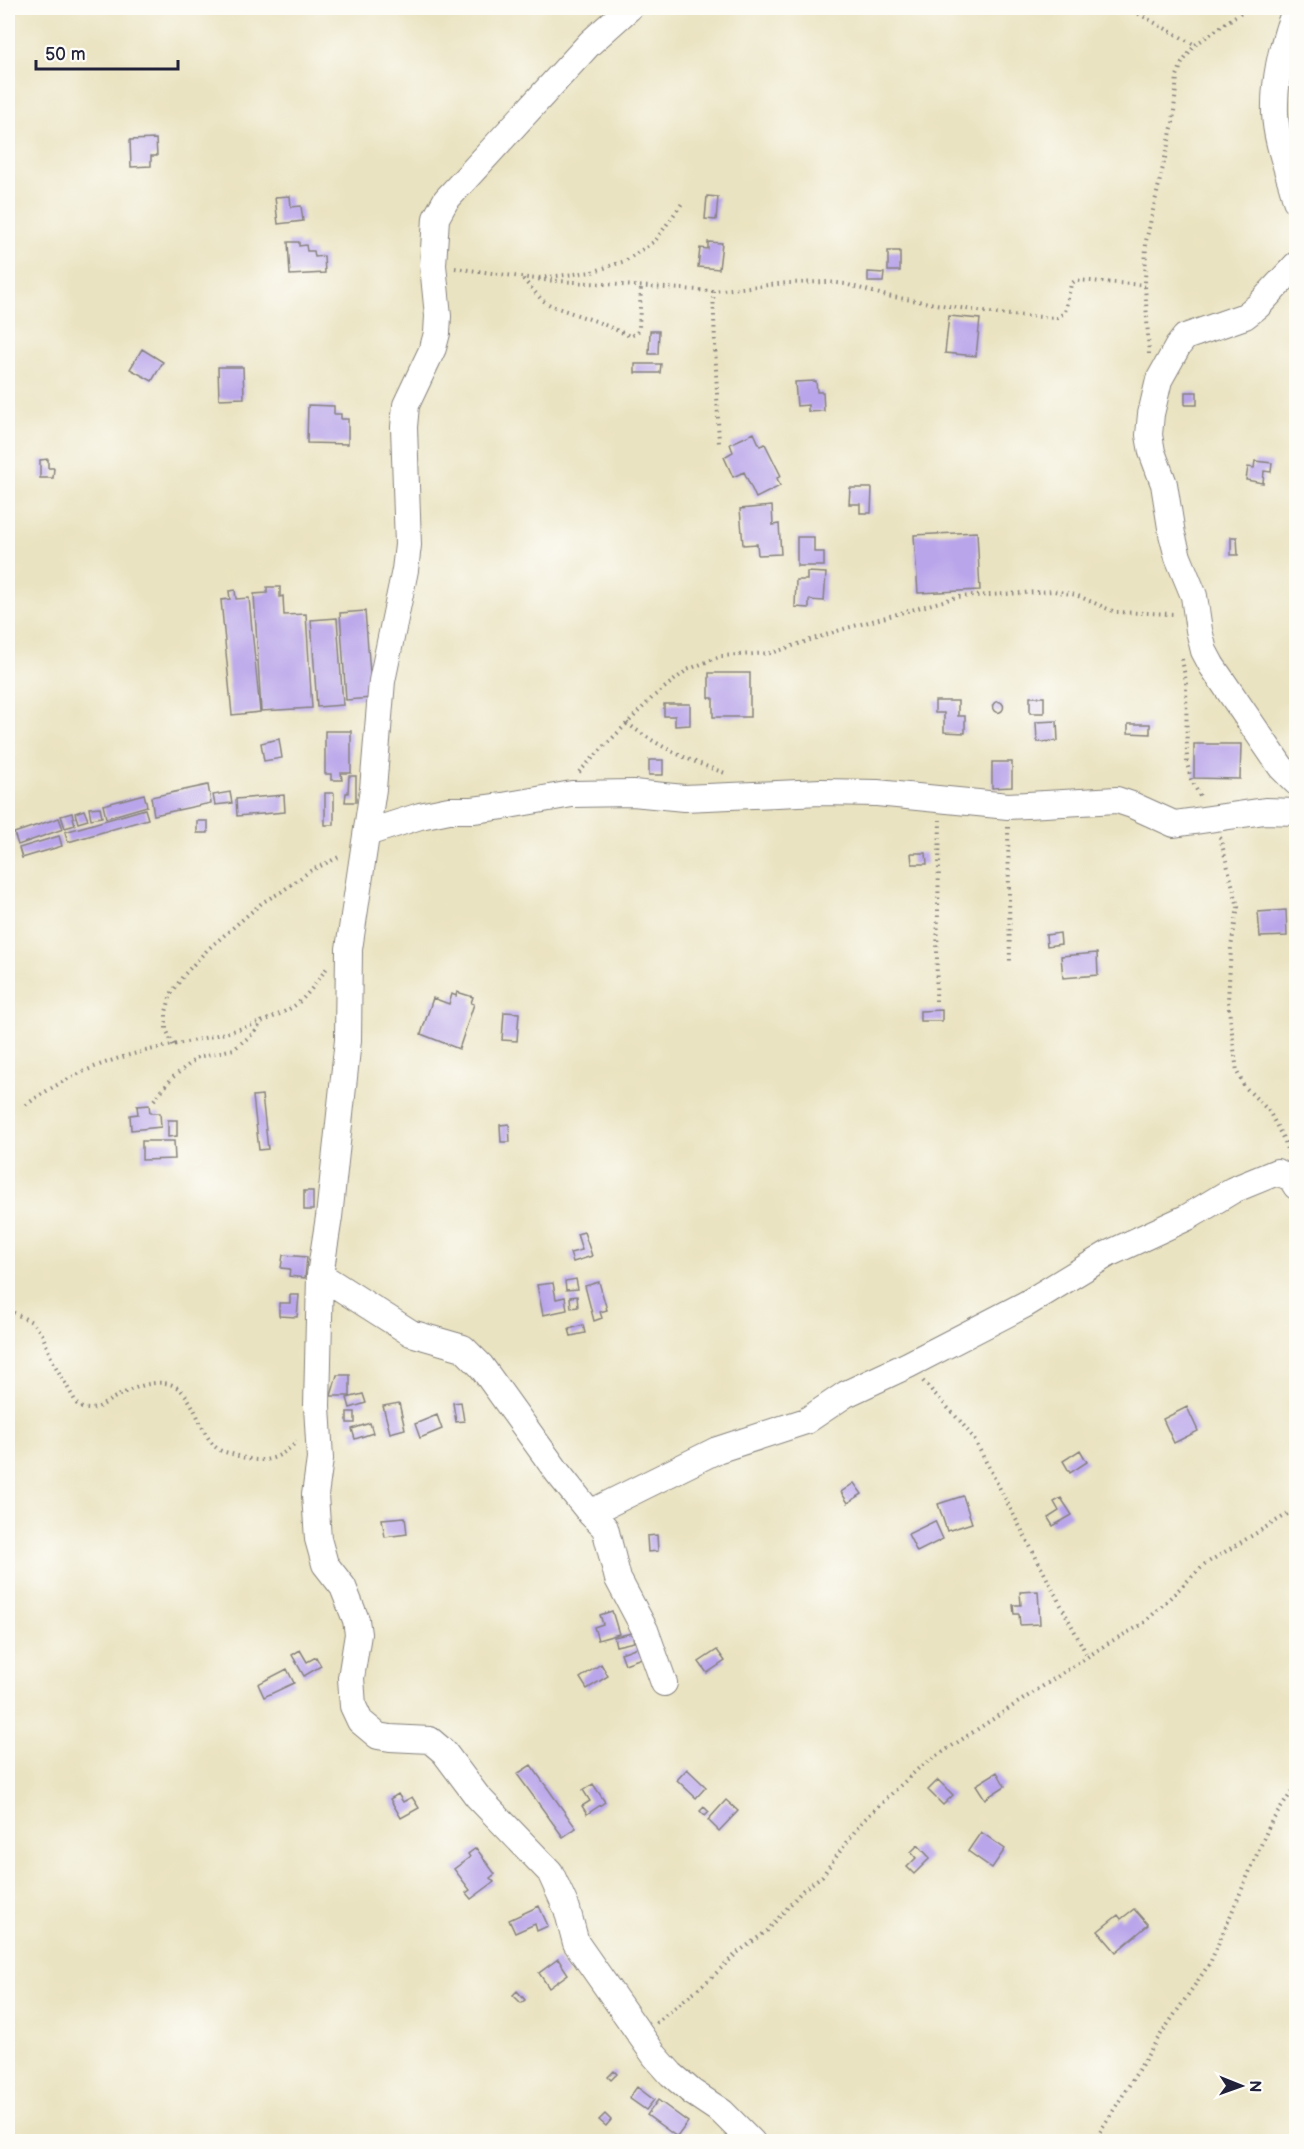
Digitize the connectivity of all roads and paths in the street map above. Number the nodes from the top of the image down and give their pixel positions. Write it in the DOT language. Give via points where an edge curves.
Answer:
graph roads {
  1 [pos="629,8"];
  2 [pos="1128,8"];
  3 [pos="1247,8"];
  4 [pos="1296,8"];
  5 [pos="1195,45"];
  6 [pos="1296,200"];
  7 [pos="683,202"];
  8 [pos="434,265"];
  9 [pos="1296,265"];
  10 [pos="522,278"];
  11 [pos="533,279"];
  12 [pos="1145,285"];
  13 [pos="641,286"];
  14 [pos="713,291"];
  15 [pos="1159,380"];
  16 [pos="719,445"];
  17 [pos="1176,603"];
  18 [pos="1176,614"];
  19 [pos="1178,625"];
  20 [pos="1181,648"];
  21 [pos="627,723"];
  22 [pos="576,774"];
  23 [pos="727,774"];
  24 [pos="1296,782"];
  25 [pos="940,798"];
  26 [pos="1008,806"];
  27 [pos="1296,812"];
  28 [pos="1214,818"];
  29 [pos="366,841"];
  30 [pos="351,937"];
  31 [pos="1010,965"];
  32 [pos="936,1001"];
  33 [pos="262,1020"];
  34 [pos="173,1045"];
  35 [pos="154,1100"];
  36 [pos="26,1106"];
  37 [pos="1291,1172"];
  38 [pos="320,1275"];
  39 [pos="8,1310"];
  40 [pos="908,1365"];
  41 [pos="299,1439"];
  42 [pos="1296,1509"];
  43 [pos="590,1513"];
  44 [pos="1088,1657"];
  45 [pos="664,1683"];
  46 [pos="1296,1786"];
  47 [pos="641,2036"];
  48 [pos="752,2142"];
  49 [pos="1094,2142"];
  1 -- 8 [label="street" via="590,43 446,200 436,218"];
  2 -- 5 [label="path"];
  3 -- 5 [label="path"];
  4 -- 6 [label="street" via="1276,82 1275,115"];
  5 -- 12 [label="path" via="1178,76 1172,130 1148,225"];
  7 -- 11 [label="path" via="655,241 625,261 592,272"];
  8 -- 10 [label="path"];
  8 -- 29 [label="street" via="437,333 406,405 408,545 382,681"];
  9 -- 15 [label="street" via="1245,316 1185,337"];
  10 -- 11 [label="path"];
  10 -- 13 [label="path" via="552,306 630,336 639,328"];
  11 -- 13 [label="path"];
  12 -- 14 [label="path" via="1076,280 1071,284 1065,312 1057,318 997,314 828,282"];
  12 -- 15 [label="path" via="1148,346"];
  13 -- 14 [label="path"];
  14 -- 16 [label="path"];
  15 -- 24 [label="street" via="1149,435 1164,484 1178,557 1194,596 1204,651 1281,767"];
  17 -- 18 [label="path"];
  18 -- 19 [label="path"];
  18 -- 21 [label="path" via="1115,612 1076,595 1054,591 957,597 772,653 721,656 705,661 654,696"];
  20 -- 28 [label="path" via="1189,771"];
  21 -- 22 [label="path"];
  21 -- 23 [label="path" via="682,757"];
  25 -- 26 [label="street"];
  25 -- 29 [label="street" via="821,792 684,798 633,793 572,794 420,816"];
  25 -- 32 [label="path"];
  26 -- 28 [label="street" via="1117,801 1174,824"];
  26 -- 31 [label="path"];
  27 -- 28 [label="street" via="1265,811"];
  28 -- 37 [label="path" via="1238,907 1228,1001 1237,1072 1244,1086 1269,1111 1285,1142"];
  29 -- 30 [label="street"];
  29 -- 34 [label="path" via="263,902 207,950 171,994 166,1029"];
  30 -- 33 [label="path" via="307,994 294,1006"];
  30 -- 38 [label="street" via="348,1040"];
  33 -- 34 [label="path"];
  33 -- 35 [label="path" via="255,1032 234,1048 198,1058 173,1077"];
  34 -- 36 [label="path" via="88,1071 49,1088"];
  37 -- 40 [label="street" via="1233,1190 1188,1218 1107,1254 1026,1304"];
  38 -- 43 [label="street" via="411,1333 468,1352"];
  38 -- 47 [label="street" via="320,1459 315,1516 325,1564 343,1587 356,1620 353,1706 360,1721 378,1736 434,1742 477,1796 544,1864 556,1882 576,1943"];
  39 -- 41 [label="path" via="32,1322 42,1334 52,1360 82,1408 100,1408 151,1383 164,1383 179,1389 188,1399 218,1449 254,1461 268,1460"];
  40 -- 43 [label="street" via="846,1394 806,1421 717,1450"];
  40 -- 44 [label="path" via="974,1439"];
  42 -- 44 [label="path" via="1205,1564 1143,1624"];
  43 -- 45 [label="street" via="605,1528 618,1579 645,1630"];
  44 -- 47 [label="path" via="921,1767 861,1823 822,1876 803,1890 767,1930"];
  46 -- 49 [label="path" via="1270,1824 1210,1963"];
  47 -- 48 [label="street" via="670,2074 723,2112"];
}
